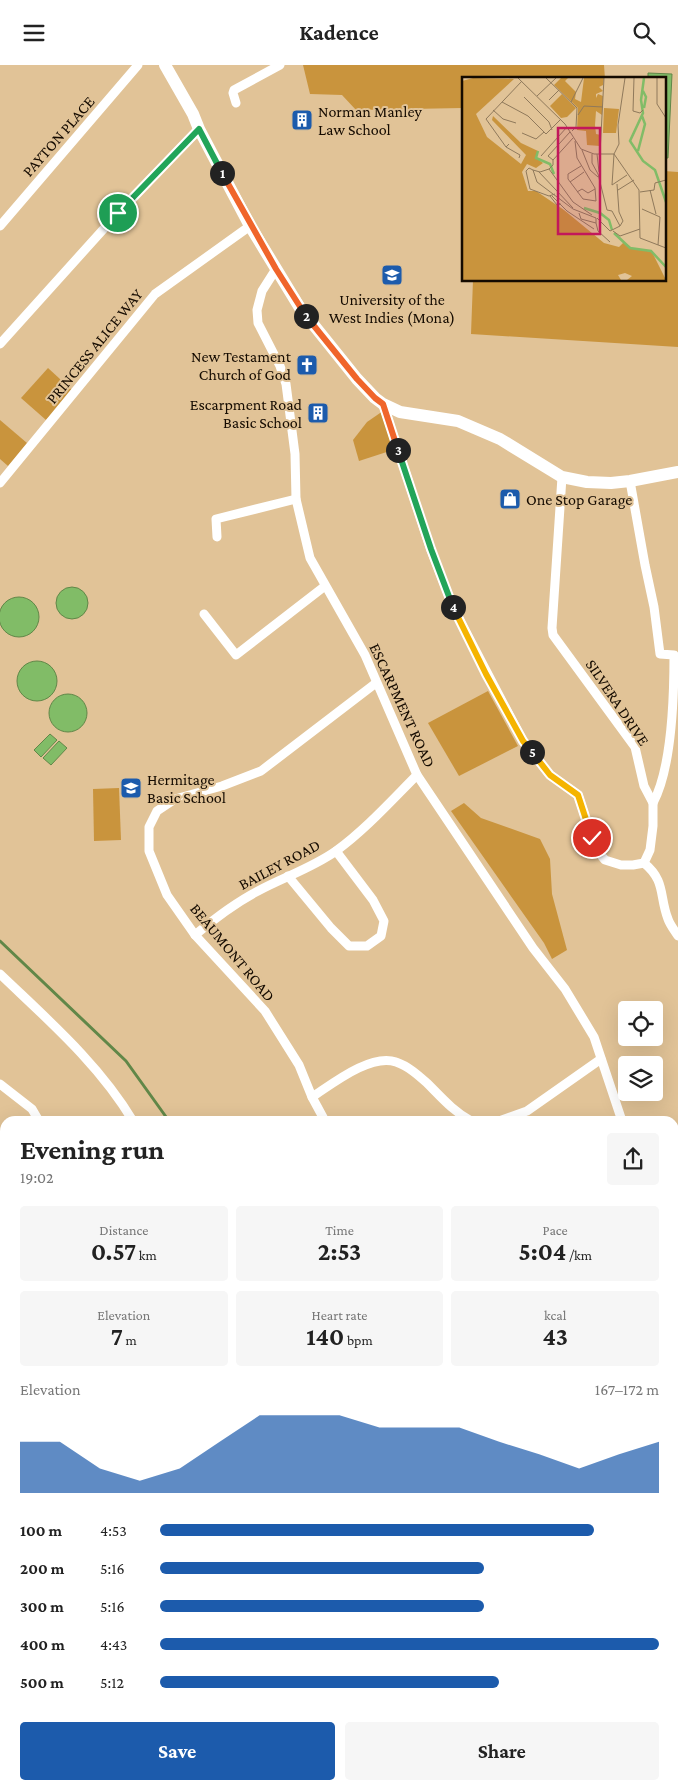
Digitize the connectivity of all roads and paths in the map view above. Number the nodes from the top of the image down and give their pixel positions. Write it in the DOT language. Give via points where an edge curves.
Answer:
graph roads {
  1 [pos="138,65"];
  2 [pos="165,65"];
  3 [pos="280,65"];
  4 [pos="236,103"];
  5 [pos="199,129"];
  6 [pos="250,225"];
  7 [pos="0,227"];
  8 [pos="276,269"];
  9 [pos="0,344"];
  10 [pos="383,404"];
  11 [pos="678,471"];
  12 [pos="562,477"];
  13 [pos="630,481"];
  14 [pos="0,483"];
  15 [pos="296,499"];
  16 [pos="217,537"];
  17 [pos="325,585"];
  18 [pos="204,614"];
  19 [pos="376,683"];
  20 [pos="417,775"];
  21 [pos="653,803"];
  22 [pos="336,851"];
  23 [pos="644,863"];
  24 [pos="288,876"];
  25 [pos="195,935"];
  26 [pos="678,936"];
  27 [pos="0,974"];
  28 [pos="601,1059"];
  29 [pos="0,1085"];
  30 [pos="312,1097"];
  31 [pos="36,1116"];
  32 [pos="130,1116"];
  33 [pos="323,1116"];
  34 [pos="463,1116"];
  35 [pos="513,1116"];
  36 [pos="620,1116"];
  1 -- 7 [label="street, PAYTON PLACE"];
  2 -- 5 [label="street"];
  3 -- 4 [label="street" via="234,89"];
  5 -- 6 [label="street"];
  5 -- 9 [label="street"];
  6 -- 8 [label="street"];
  6 -- 14 [label="street, PRINCESS ALICE WAY" via="155,294"];
  8 -- 10 [label="street" via="300,308 357,379"];
  8 -- 15 [label="street, ESCARPMENT ROAD" via="262,291 257,310 258,323 286,384 295,454"];
  10 -- 12 [label="street" via="400,412 458,421 500,439"];
  10 -- 23 [label="street" via="453,607 523,741 550,775 578,795 592,838 605,860 621,865"];
  11 -- 13 [label="street"];
  12 -- 13 [label="street" via="587,482"];
  12 -- 21 [label="street, SILVERA DRIVE" via="552,628 635,747 644,786"];
  13 -- 21 [label="street" via="660,654 674,655 674,690 665,767 660,790"];
  15 -- 16 [label="street" via="216,519"];
  15 -- 17 [label="street, ESCARPMENT ROAD" via="310,558"];
  17 -- 18 [label="street" via="236,655"];
  17 -- 19 [label="street, ESCARPMENT ROAD" via="365,655"];
  19 -- 20 [label="street, ESCARPMENT ROAD"];
  19 -- 25 [label="street, BEAUMONT ROAD" via="261,771 175,799 157,811 149,827 149,851 167,895"];
  20 -- 22 [label="street, BAILEY ROAD"];
  20 -- 28 [label="street, ESCARPMENT ROAD" via="564,989 594,1037"];
  21 -- 23 [label="street, SILVERA DRIVE" via="650,850"];
  22 -- 24 [label="street, BAILEY ROAD"];
  22 -- 24 [label="street" via="373,900 384,921 381,937 367,946 349,946"];
  23 -- 26 [label="street" via="654,871 668,920"];
  24 -- 25 [label="street, BAILEY ROAD" via="226,911"];
  25 -- 30 [label="street, BEAUMONT ROAD" via="264,1011 299,1065"];
  27 -- 32 [label="street" via="87,1059"];
  28 -- 35 [label="street" via="527,1111"];
  28 -- 36 [label="street, ESCARPMENT ROAD"];
  29 -- 31 [label="street" via="32,1109"];
  30 -- 33 [label="street, BEAUMONT ROAD"];
  30 -- 34 [label="street" via="353,1071 374,1062 394,1061 412,1070"];
}
